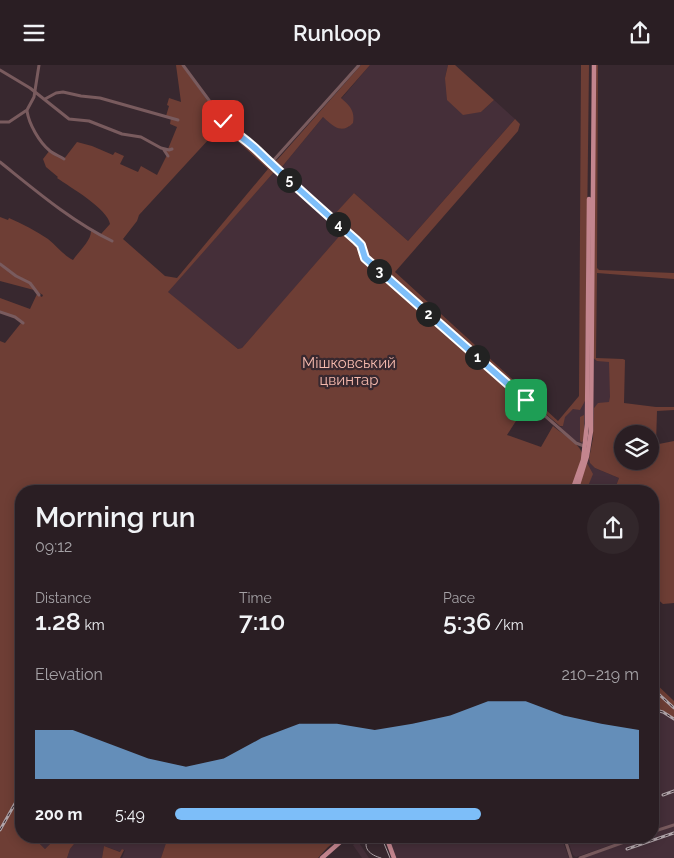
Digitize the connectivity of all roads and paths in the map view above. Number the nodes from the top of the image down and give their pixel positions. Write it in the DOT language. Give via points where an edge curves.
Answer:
graph roads {
  1 [pos="39,65"];
  2 [pos="183,65"];
  3 [pos="359,65"];
  4 [pos="592,65"];
  5 [pos="0,70"];
  6 [pos="34,93"];
  7 [pos="39,97"];
  8 [pos="45,99"];
  9 [pos="33,100"];
  10 [pos="27,110"];
  11 [pos="178,120"];
  12 [pos="0,122"];
  13 [pos="161,148"];
  14 [pos="172,149"];
  15 [pos="168,156"];
  16 [pos="64,159"];
  17 [pos="0,162"];
  18 [pos="270,163"];
  19 [pos="112,241"];
  20 [pos="360,254"];
  21 [pos="365,258"];
  22 [pos="0,264"];
  23 [pos="39,295"];
  24 [pos="0,312"];
  25 [pos="23,323"];
  26 [pos="585,446"];
  27 [pos="576,485"];
  28 [pos="576,485"];
  29 [pos="674,825"];
  30 [pos="659,830"];
  31 [pos="339,843"];
  32 [pos="389,843"];
  33 [pos="566,843"];
  34 [pos="622,843"];
  35 [pos="322,858"];
  36 [pos="394,858"];
  37 [pos="571,858"];
  38 [pos="580,858"];
  1 -- 6 [label="street"];
  2 -- 18 [label="street" via="224,122"];
  3 -- 18 [label="street"];
  4 -- 26 [label="main road"];
  4 -- 27 [label="main road" via="591,431 587,457"];
  5 -- 6 [label="street"];
  6 -- 7 [label="street"];
  6 -- 9 [label="street"];
  7 -- 8 [label="street"];
  7 -- 9 [label="street"];
  8 -- 11 [label="street" via="63,92 100,98"];
  8 -- 13 [label="street" via="69,119 89,121 122,134 136,135"];
  9 -- 10 [label="street"];
  10 -- 12 [label="street" via="9,122"];
  10 -- 16 [label="street" via="42,141 49,150"];
  13 -- 14 [label="street"];
  13 -- 15 [label="street"];
  17 -- 19 [label="street" via="51,202"];
  18 -- 21 [label="street" via="361,245"];
  20 -- 21 [label="street"];
  21 -- 26 [label="street" via="576,443"];
  22 -- 23 [label="street" via="30,283"];
  24 -- 25 [label="street"];
  26 -- 28 [label="main road"];
  29 -- 30 [label="street"];
  31 -- 35 [label="main road"];
  32 -- 36 [label="main road"];
  33 -- 37 [label="street"];
  34 -- 38 [label="street"];
}
